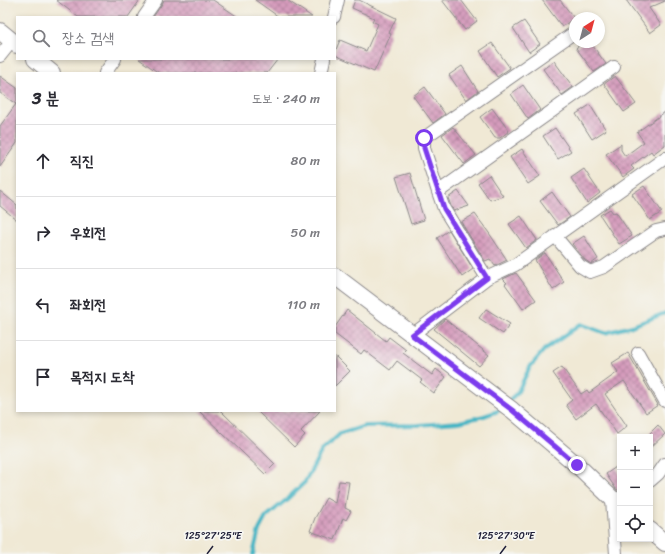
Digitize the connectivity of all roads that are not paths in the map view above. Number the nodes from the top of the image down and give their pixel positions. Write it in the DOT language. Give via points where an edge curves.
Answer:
graph roads {
  1 [pos="156,0"];
  2 [pos="338,0"];
  3 [pos="145,16"];
  4 [pos="334,16"];
  5 [pos="569,36"];
  6 [pos="10,39"];
  7 [pos="0,56"];
  8 [pos="35,60"];
  9 [pos="114,60"];
  10 [pos="324,60"];
  11 [pos="614,67"];
  12 [pos="51,72"];
  13 [pos="106,72"];
  14 [pos="321,72"];
  15 [pos="665,158"];
  16 [pos="438,192"];
  17 [pos="665,229"];
  18 [pos="555,236"];
  19 [pos="336,277"];
  20 [pos="487,278"];
  21 [pos="412,335"];
  22 [pos="638,353"];
  23 [pos="665,401"];
  24 [pos="665,464"];
  25 [pos="653,478"];
  26 [pos="617,501"];
  27 [pos="653,532"];
  28 [pos="665,542"];
  29 [pos="616,554"];
  1 -- 3 [label="street"];
  2 -- 4 [label="street"];
  5 -- 16 [label="street" via="424,138 424,148"];
  6 -- 7 [label="street"];
  8 -- 12 [label="street"];
  9 -- 13 [label="street"];
  10 -- 14 [label="street"];
  11 -- 16 [label="street"];
  15 -- 18 [label="street"];
  16 -- 20 [label="street" via="444,209"];
  17 -- 18 [label="street" via="656,231 604,267 590,272 580,266"];
  18 -- 20 [label="street" via="516,265"];
  19 -- 21 [label="street"];
  20 -- 21 [label="street"];
  21 -- 26 [label="street" via="512,410"];
  22 -- 23 [label="street"];
  24 -- 25 [label="street"];
  26 -- 29 [label="street"];
  27 -- 28 [label="street"];
}
